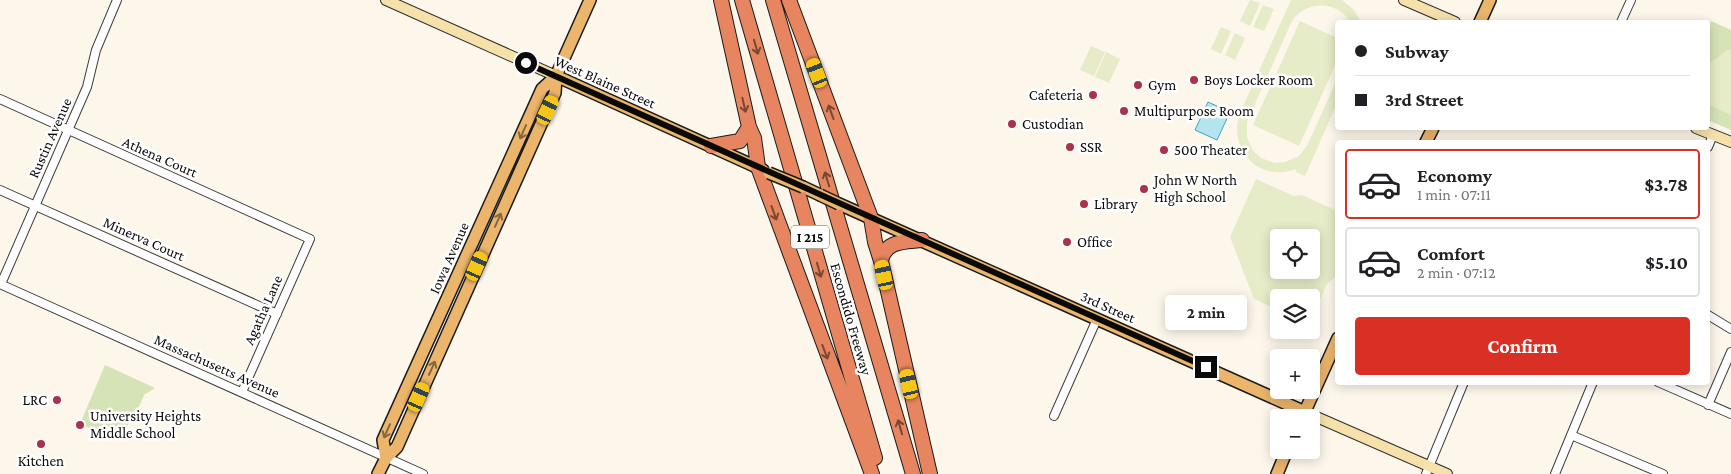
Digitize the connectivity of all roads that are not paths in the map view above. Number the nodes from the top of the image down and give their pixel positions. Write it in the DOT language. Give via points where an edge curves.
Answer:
graph roads {
  1 [pos="117,0"];
  2 [pos="386,0"];
  3 [pos="590,0"];
  4 [pos="721,0"];
  5 [pos="742,0"];
  6 [pos="773,0"];
  7 [pos="789,0"];
  8 [pos="1404,0"];
  9 [pos="1490,0"];
  10 [pos="1631,0"];
  11 [pos="1450,20"];
  12 [pos="1481,20"];
  13 [pos="1622,20"];
  14 [pos="556,76"];
  15 [pos="0,99"];
  16 [pos="749,126"];
  17 [pos="1701,130"];
  18 [pos="69,131"];
  19 [pos="1713,135"];
  20 [pos="1710,142"];
  21 [pos="1731,142"];
  22 [pos="711,146"];
  23 [pos="764,170"];
  24 [pos="0,190"];
  25 [pos="36,206"];
  26 [pos="866,216"];
  27 [pos="310,239"];
  28 [pos="922,240"];
  29 [pos="882,261"];
  30 [pos="0,284"];
  31 [pos="277,314"];
  32 [pos="1710,316"];
  33 [pos="1097,319"];
  34 [pos="1731,329"];
  35 [pos="1335,345"];
  36 [pos="1731,352"];
  37 [pos="1463,385"];
  38 [pos="1593,385"];
  39 [pos="1665,385"];
  40 [pos="242,392"];
  41 [pos="1708,405"];
  42 [pos="1292,409"];
  43 [pos="1305,409"];
  44 [pos="1731,414"];
  45 [pos="1054,416"];
  46 [pos="1320,422"];
  47 [pos="1572,435"];
  48 [pos="386,458"];
  49 [pos="1283,459"];
  50 [pos="1428,470"];
  51 [pos="378,474"];
  52 [pos="423,474"];
  53 [pos="872,474"];
  54 [pos="880,474"];
  55 [pos="914,474"];
  56 [pos="930,474"];
  57 [pos="1277,474"];
  58 [pos="1446,474"];
  59 [pos="1555,474"];
  60 [pos="1663,474"];
  1 -- 18 [label="street, Rustin Avenue" via="96,50 87,87"];
  2 -- 14 [label="main road, West Blaine Street"];
  3 -- 14 [label="main road, Iowa Avenue"];
  4 -- 16 [label="highway, one-way"];
  5 -- 54 [label="highway, Escondido Freeway / I 215, one-way"];
  55 -- 6 [label="highway, Escondido Freeway / I 215, one-way"];
  26 -- 7 [label="highway, one-way"];
  8 -- 11 [label="main road"];
  9 -- 12 [label="main road"];
  10 -- 13 [label="street"];
  14 -- 22 [label="main road, West Blaine Street"];
  14 -- 48 [label="main road, Iowa Avenue" via="555,94 398,446"];
  15 -- 18 [label="street, Athena Court"];
  16 -- 22 [label="highway" via="740,141"];
  16 -- 23 [label="highway"];
  17 -- 19 [label="main road"];
  18 -- 25 [label="street, Rustin Avenue"];
  18 -- 27 [label="street, Athena Court"];
  19 -- 20 [label="street"];
  19 -- 21 [label="main road"];
  22 -- 23 [label="main road, West Blaine Street"];
  23 -- 26 [label="main road, 3rd Street, bridge"];
  23 -- 53 [label="highway, one-way"];
  24 -- 25 [label="street, Minerva Court"];
  25 -- 30 [label="street, Rustin Avenue"];
  25 -- 31 [label="street, Minerva Court"];
  26 -- 28 [label="main road, 3rd Street"];
  26 -- 29 [label="highway"];
  27 -- 31 [label="street, Agatha Lane"];
  28 -- 29 [label="highway" via="891,245 883,253"];
  28 -- 33 [label="main road, 3rd Street"];
  29 -- 56 [label="highway"];
  30 -- 40 [label="street, Massachusetts Avenue"];
  31 -- 40 [label="street, Agatha Lane"];
  32 -- 34 [label="street"];
  33 -- 42 [label="main road, 3rd Street"];
  33 -- 45 [label="street"];
  35 -- 43 [label="main road"];
  36 -- 41 [label="street"];
  37 -- 50 [label="street"];
  38 -- 47 [label="street"];
  39 -- 41 [label="street"];
  40 -- 48 [label="street, Massachusetts Avenue"];
  41 -- 44 [label="street"];
  46 -- 50 [label="main road, 3rd Street"];
  47 -- 59 [label="street"];
  47 -- 60 [label="street"];
  48 -- 51 [label="main road, Iowa Avenue"];
  48 -- 52 [label="street, Massachusetts Avenue"];
  49 -- 57 [label="main road"];
  50 -- 58 [label="main road, 3rd Street"];
}
